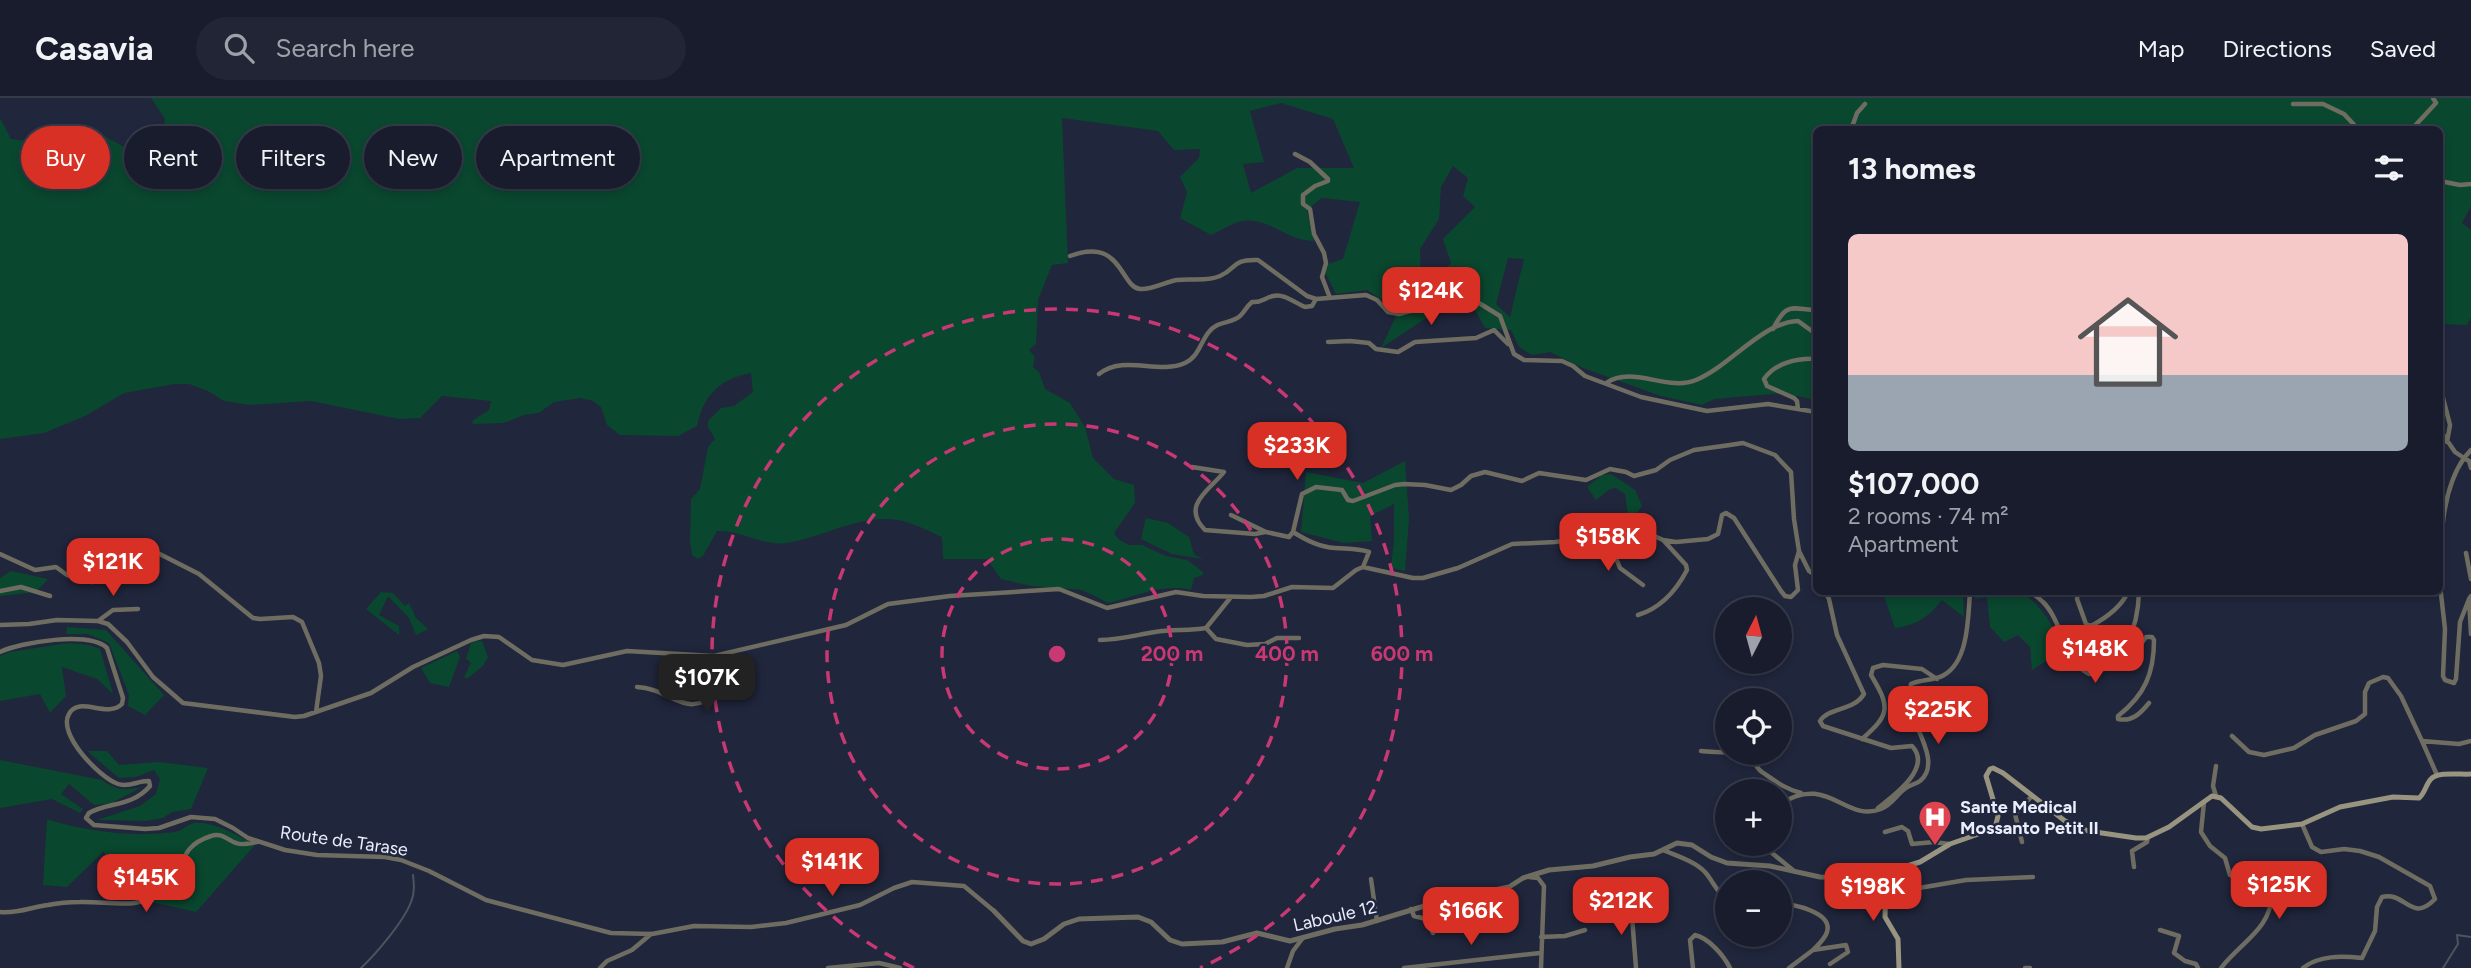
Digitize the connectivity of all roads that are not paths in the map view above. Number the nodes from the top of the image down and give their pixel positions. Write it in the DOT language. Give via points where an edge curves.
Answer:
graph roads {
  1 [pos="2433,98"];
  2 [pos="1865,104"];
  3 [pos="2293,104"];
  4 [pos="1852,126"];
  5 [pos="2355,126"];
  6 [pos="2415,126"];
  7 [pos="1295,154"];
  8 [pos="2443,182"];
  9 [pos="2471,184"];
  10 [pos="1070,256"];
  11 [pos="1330,298"];
  12 [pos="1316,299"];
  13 [pos="1813,310"];
  14 [pos="1773,330"];
  15 [pos="1813,332"];
  16 [pos="1328,342"];
  17 [pos="1514,354"];
  18 [pos="1813,359"];
  19 [pos="1099,374"];
  20 [pos="1605,383"];
  21 [pos="2443,398"];
  22 [pos="1798,409"];
  23 [pos="1813,412"];
  24 [pos="2443,435"];
  25 [pos="2447,442"];
  26 [pos="2471,450"];
  27 [pos="2463,458"];
  28 [pos="1192,467"];
  29 [pos="2471,468"];
  30 [pos="1231,515"];
  31 [pos="1266,532"];
  32 [pos="1293,532"];
  33 [pos="1604,535"];
  34 [pos="1663,540"];
  35 [pos="2443,543"];
  36 [pos="1799,551"];
  37 [pos="2466,553"];
  38 [pos="0,554"];
  39 [pos="1363,567"];
  40 [pos="1813,574"];
  41 [pos="2471,579"];
  42 [pos="1643,585"];
  43 [pos="0,591"];
  44 [pos="1826,595"];
  45 [pos="1970,595"];
  46 [pos="2034,595"];
  47 [pos="2078,595"];
  48 [pos="2126,595"];
  49 [pos="2139,595"];
  50 [pos="2441,595"];
  51 [pos="50,596"];
  52 [pos="1232,596"];
  53 [pos="2470,598"];
  54 [pos="138,609"];
  55 [pos="1638,615"];
  56 [pos="98,621"];
  57 [pos="0,625"];
  58 [pos="1206,628"];
  59 [pos="2471,634"];
  60 [pos="1299,638"];
  61 [pos="1100,640"];
  62 [pos="0,652"];
  63 [pos="2120,653"];
  64 [pos="714,656"];
  65 [pos="1937,679"];
  66 [pos="637,687"];
  67 [pos="2149,703"];
  68 [pos="316,712"];
  69 [pos="2232,736"];
  70 [pos="1861,740"];
  71 [pos="2422,741"];
  72 [pos="2471,741"];
  73 [pos="1700,751"];
  74 [pos="2216,766"];
  75 [pos="2471,774"];
  76 [pos="2437,775"];
  77 [pos="1802,793"];
  78 [pos="2032,796"];
  79 [pos="2216,796"];
  80 [pos="1792,798"];
  81 [pos="2204,801"];
  82 [pos="1875,811"];
  83 [pos="2302,824"];
  84 [pos="1885,832"];
  85 [pos="2148,837"];
  86 [pos="257,842"];
  87 [pos="2022,842"];
  88 [pos="1950,844"];
  89 [pos="1662,849"];
  90 [pos="1775,856"];
  91 [pos="2134,867"];
  92 [pos="1798,873"];
  93 [pos="2264,873"];
  94 [pos="1886,876"];
  95 [pos="1529,877"];
  96 [pos="2033,877"];
  97 [pos="1371,879"];
  98 [pos="1885,885"];
  99 [pos="1715,887"];
  100 [pos="2254,895"];
  101 [pos="1466,897"];
  102 [pos="1631,904"];
  103 [pos="1792,906"];
  104 [pos="1411,909"];
  105 [pos="994,911"];
  106 [pos="0,912"];
  107 [pos="1377,921"];
  108 [pos="1489,930"];
  109 [pos="1585,930"];
  110 [pos="2161,930"];
  111 [pos="1433,933"];
  112 [pos="652,934"];
  113 [pos="1541,937"];
  114 [pos="1302,939"];
  115 [pos="1290,941"];
  116 [pos="1294,949"];
  117 [pos="1813,950"];
  118 [pos="1540,953"];
  119 [pos="1830,964"];
  120 [pos="600,968"];
  121 [pos="828,968"];
  122 [pos="900,968"];
  123 [pos="1287,968"];
  124 [pos="1404,968"];
  125 [pos="1541,968"];
  126 [pos="1636,968"];
  127 [pos="1693,968"];
  128 [pos="1730,968"];
  129 [pos="1789,968"];
  130 [pos="1899,968"];
  131 [pos="2198,968"];
  132 [pos="2221,968"];
  133 [pos="2304,968"];
  1 -- 6 [label="street" via="2437,103"];
  2 -- 4 [label="street"];
  3 -- 5 [label="street" via="2323,104 2344,114"];
  7 -- 11 [label="street" via="1328,179 1303,195 1303,204 1310,209 1314,234 1324,253 1322,277"];
  8 -- 9 [label="street"];
  10 -- 12 [label="street" via="1086,251 1107,256 1134,287 1142,289 1180,279 1213,278 1240,261 1258,260"];
  11 -- 12 [label="street"];
  11 -- 17 [label="street" via="1366,295 1388,312 1399,314 1448,301 1479,303 1500,316"];
  12 -- 19 [label="street" via="1305,307 1278,295 1252,302 1241,315 1215,325 1194,358 1183,364 1108,367"];
  13 -- 14 [label="street" via="1792,307"];
  14 -- 15 [label="street" via="1798,321"];
  14 -- 20 [label="street" via="1695,380 1681,384 1617,377"];
  16 -- 17 [label="street" via="1369,343 1376,349 1398,352 1415,342 1476,338 1494,330"];
  17 -- 20 [label="street" via="1524,360 1562,361"];
  18 -- 22 [label="street" via="1784,363 1763,379 1767,386 1794,398"];
  20 -- 22 [label="street" via="1641,397 1707,411 1768,404"];
  21 -- 25 [label="street" via="2450,425"];
  22 -- 23 [label="street"];
  24 -- 25 [label="street"];
  25 -- 27 [label="street"];
  26 -- 27 [label="street"];
  27 -- 29 [label="street"];
  27 -- 35 [label="street" via="2451,482"];
  28 -- 31 [label="street" via="1224,472 1197,505 1196,518 1205,530"];
  30 -- 31 [label="street"];
  31 -- 32 [label="street" via="1289,537"];
  32 -- 36 [label="street" via="1302,494 1316,487 1342,490 1353,501 1395,485 1451,489 1485,472 1522,481 1539,473 1586,480 1610,470 1634,476 1694,450 1743,443 1775,455 1791,472"];
  32 -- 39 [label="street" via="1315,544 1369,552"];
  33 -- 34 [label="street" via="1643,533"];
  33 -- 39 [label="street" via="1512,544 1423,578"];
  33 -- 42 [label="street" via="1620,568"];
  34 -- 36 [label="street" via="1713,537 1722,515 1730,514 1789,597 1798,590 1795,565"];
  34 -- 55 [label="street" via="1687,570 1670,596"];
  36 -- 40 [label="street"];
  37 -- 41 [label="street"];
  38 -- 68 [label="street" via="35,570 56,567 92,582 104,575 120,550 142,545 199,574 253,618 293,617 302,622 319,663"];
  39 -- 52 [label="street" via="1333,588 1292,587 1264,596"];
  43 -- 51 [label="street" via="21,587"];
  44 -- 70 [label="street" via="1837,635 1864,694 1856,704 1820,721"];
  45 -- 65 [label="street" via="1966,639 1954,668"];
  46 -- 63 [label="street" via="2049,610 2083,671 2103,670"];
  47 -- 48 [label="street" via="2086,624 2091,626"];
  49 -- 63 [label="street" via="2136,624"];
  50 -- 53 [label="street" via="2443,676 2454,683 2460,622"];
  52 -- 58 [label="street"];
  52 -- 64 [label="street" via="1176,592 1107,608 1059,589 950,596 888,604 846,625"];
  53 -- 59 [label="street"];
  54 -- 56 [label="street" via="113,610"];
  56 -- 57 [label="street"];
  56 -- 68 [label="street" via="117,631 153,677 184,704 295,717"];
  58 -- 60 [label="street" via="1216,639 1247,645"];
  58 -- 61 [label="street"];
  62 -- 86 [label="street, Route de Tarase" via="70,639 91,640 107,648 122,704 114,709 78,705 66,723 83,756 109,780 128,785 146,780 150,786 135,798 89,813 90,824 145,829 191,817 215,819"];
  63 -- 67 [label="street" via="2130,659 2146,637 2154,639 2154,666 2118,719 2137,716"];
  64 -- 66 [label="street" via="720,690 705,701 688,705"];
  64 -- 68 [label="street" via="626,651 563,665 532,660 499,637 484,636 413,667 371,693"];
  65 -- 70 [label="street" via="1922,669 1874,668 1871,675 1882,692 1885,710 1877,726"];
  65 -- 82 [label="street" via="1911,684 1909,696 1926,750 1926,773 1885,808"];
  69 -- 71 [label="street" via="2254,755 2294,748 2365,714 2369,683 2382,677 2388,678 2401,696"];
  70 -- 82 [label="street" via="1891,748 1912,746 1917,753 1913,775"];
  71 -- 72 [label="street"];
  71 -- 76 [label="street"];
  73 -- 77 [label="street" via="1752,760 1773,781"];
  74 -- 79 [label="street"];
  75 -- 76 [label="main road"];
  76 -- 83 [label="main road" via="2419,798 2393,797 2340,807"];
  77 -- 80 [label="street"];
  77 -- 82 [label="street" via="1831,798 1856,810"];
  78 -- 85 [label="main road" via="2065,821 2088,831"];
  78 -- 87 [label="street" via="2015,814"];
  78 -- 88 [label="main road" via="1997,768 1990,769 1987,786 1997,808 1996,824 1982,834"];
  79 -- 81 [label="main road"];
  79 -- 83 [label="main road" via="2252,827"];
  81 -- 85 [label="main road"];
  81 -- 93 [label="street" via="2202,832 2225,858 2230,875 2253,881"];
  83 -- 133 [label="street" via="2312,847 2321,852 2344,849 2379,857 2435,893 2430,904 2417,909 2398,897 2382,897 2375,931 2361,958 2312,961"];
  84 -- 88 [label="street" via="1902,827 1912,844"];
  85 -- 91 [label="street" via="2132,851"];
  86 -- 106 [label="street" via="241,844 215,835 193,844 172,883 142,902 81,902"];
  86 -- 112 [label="street, Route de Tarase" via="303,853 401,860 468,893 509,907 611,933"];
  88 -- 94 [label="main road"];
  89 -- 92 [label="street, Laboule 12" via="1688,843 1727,863"];
  89 -- 95 [label="street, Laboule 12"];
  89 -- 99 [label="street" via="1703,870"];
  90 -- 92 [label="street"];
  92 -- 94 [label="street, Laboule 12"];
  94 -- 98 [label="main road"];
  95 -- 101 [label="street, Laboule 12"];
  95 -- 113 [label="street" via="1538,878 1544,886"];
  96 -- 98 [label="street" via="1919,888"];
  97 -- 107 [label="street"];
  98 -- 130 [label="main road" via="1885,917 1898,939"];
  100 -- 132 [label="street" via="2266,890 2272,894 2272,907 2262,927"];
  101 -- 104 [label="street, Laboule 12"];
  101 -- 108 [label="street"];
  102 -- 126 [label="street"];
  103 -- 117 [label="street" via="1806,908 1827,923 1827,933"];
  104 -- 107 [label="street, Laboule 12"];
  104 -- 111 [label="street" via="1414,916 1426,919"];
  105 -- 112 [label="street, Laboule 12" via="964,886 912,882 860,905 807,919 751,927 694,926"];
  105 -- 115 [label="street, Laboule 12" via="1031,944 1079,919 1138,916 1182,944 1222,942 1257,933"];
  107 -- 114 [label="street, Laboule 12"];
  109 -- 113 [label="street"];
  110 -- 131 [label="street" via="2179,936 2174,953"];
  112 -- 120 [label="street"];
  113 -- 118 [label="street"];
  114 -- 115 [label="street, Laboule 12"];
  114 -- 116 [label="street"];
  115 -- 116 [label="street"];
  116 -- 123 [label="street"];
  117 -- 119 [label="street" via="1846,944 1848,951"];
  117 -- 129 [label="street"];
  118 -- 124 [label="street"];
  118 -- 125 [label="street"];
  121 -- 122 [label="street" via="879,963"];
  127 -- 128 [label="street" via="1690,940 1695,935 1703,937"];
}
